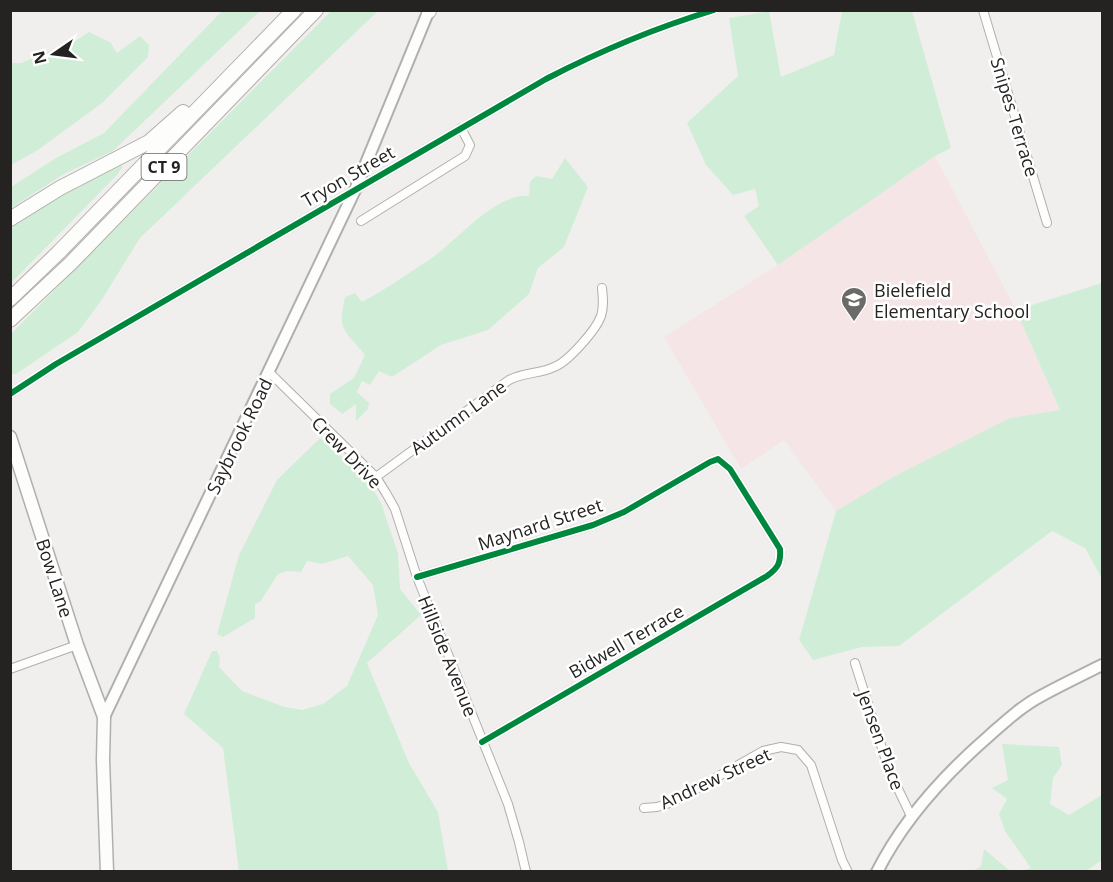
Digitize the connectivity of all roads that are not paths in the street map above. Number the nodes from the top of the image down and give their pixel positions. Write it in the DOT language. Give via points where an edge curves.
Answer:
graph roads {
  1 [pos="294,10"];
  2 [pos="316,10"];
  3 [pos="714,10"];
  4 [pos="983,10"];
  5 [pos="429,11"];
  6 [pos="281,24"];
  7 [pos="461,128"];
  8 [pos="355,190"];
  9 [pos="10,219"];
  10 [pos="361,221"];
  11 [pos="1047,223"];
  12 [pos="602,288"];
  13 [pos="10,298"];
  14 [pos="10,320"];
  15 [pos="270,373"];
  16 [pos="10,394"];
  17 [pos="10,437"];
  18 [pos="376,477"];
  19 [pos="781,561"];
  20 [pos="417,577"];
  21 [pos="77,645"];
  22 [pos="855,663"];
  23 [pos="1102,665"];
  24 [pos="10,669"];
  25 [pos="104,717"];
  26 [pos="482,742"];
  27 [pos="644,808"];
  28 [pos="911,816"];
  29 [pos="107,872"];
  30 [pos="526,872"];
  31 [pos="848,872"];
  32 [pos="877,872"];
  1 -- 6 [label="highway, CT 9"];
  2 -- 14 [label="highway, CT 9" via="71,263"];
  3 -- 7 [label="street, Tryon Street" via="592,55"];
  4 -- 11 [label="street, Snipes Terrace"];
  5 -- 8 [label="main road, Saybrook Road"];
  6 -- 9 [label="highway" via="149,142"];
  6 -- 13 [label="highway, CT 9"];
  7 -- 8 [label="street, Tryon Street"];
  7 -- 10 [label="street" via="470,145 465,156"];
  8 -- 15 [label="main road, Saybrook Road"];
  8 -- 16 [label="street, Tryon Street"];
  12 -- 18 [label="street, Autumn Lane" via="603,306 598,323 563,363 509,380"];
  15 -- 18 [label="street, Crew Drive"];
  15 -- 25 [label="main road, Saybrook Road"];
  17 -- 21 [label="main road, Bow Lane"];
  18 -- 20 [label="street, Crew Drive" via="394,509"];
  19 -- 20 [label="street, Maynard Street" via="775,538 730,469 718,459 593,525"];
  19 -- 26 [label="street, Bidwell Terrace" via="767,576"];
  20 -- 26 [label="street, Hillside Avenue"];
  21 -- 24 [label="street"];
  21 -- 25 [label="main road, Bow Lane"];
  22 -- 28 [label="street, Jensen Place" via="889,770"];
  23 -- 28 [label="main road" via="1039,697 1009,719 943,779"];
  25 -- 29 [label="main road, Saybrook Road"];
  26 -- 30 [label="street, Hillside Avenue" via="508,804"];
  27 -- 31 [label="street, Andrew Street" via="673,802 764,752 781,747 798,750 811,765"];
  28 -- 32 [label="main road"];
}
